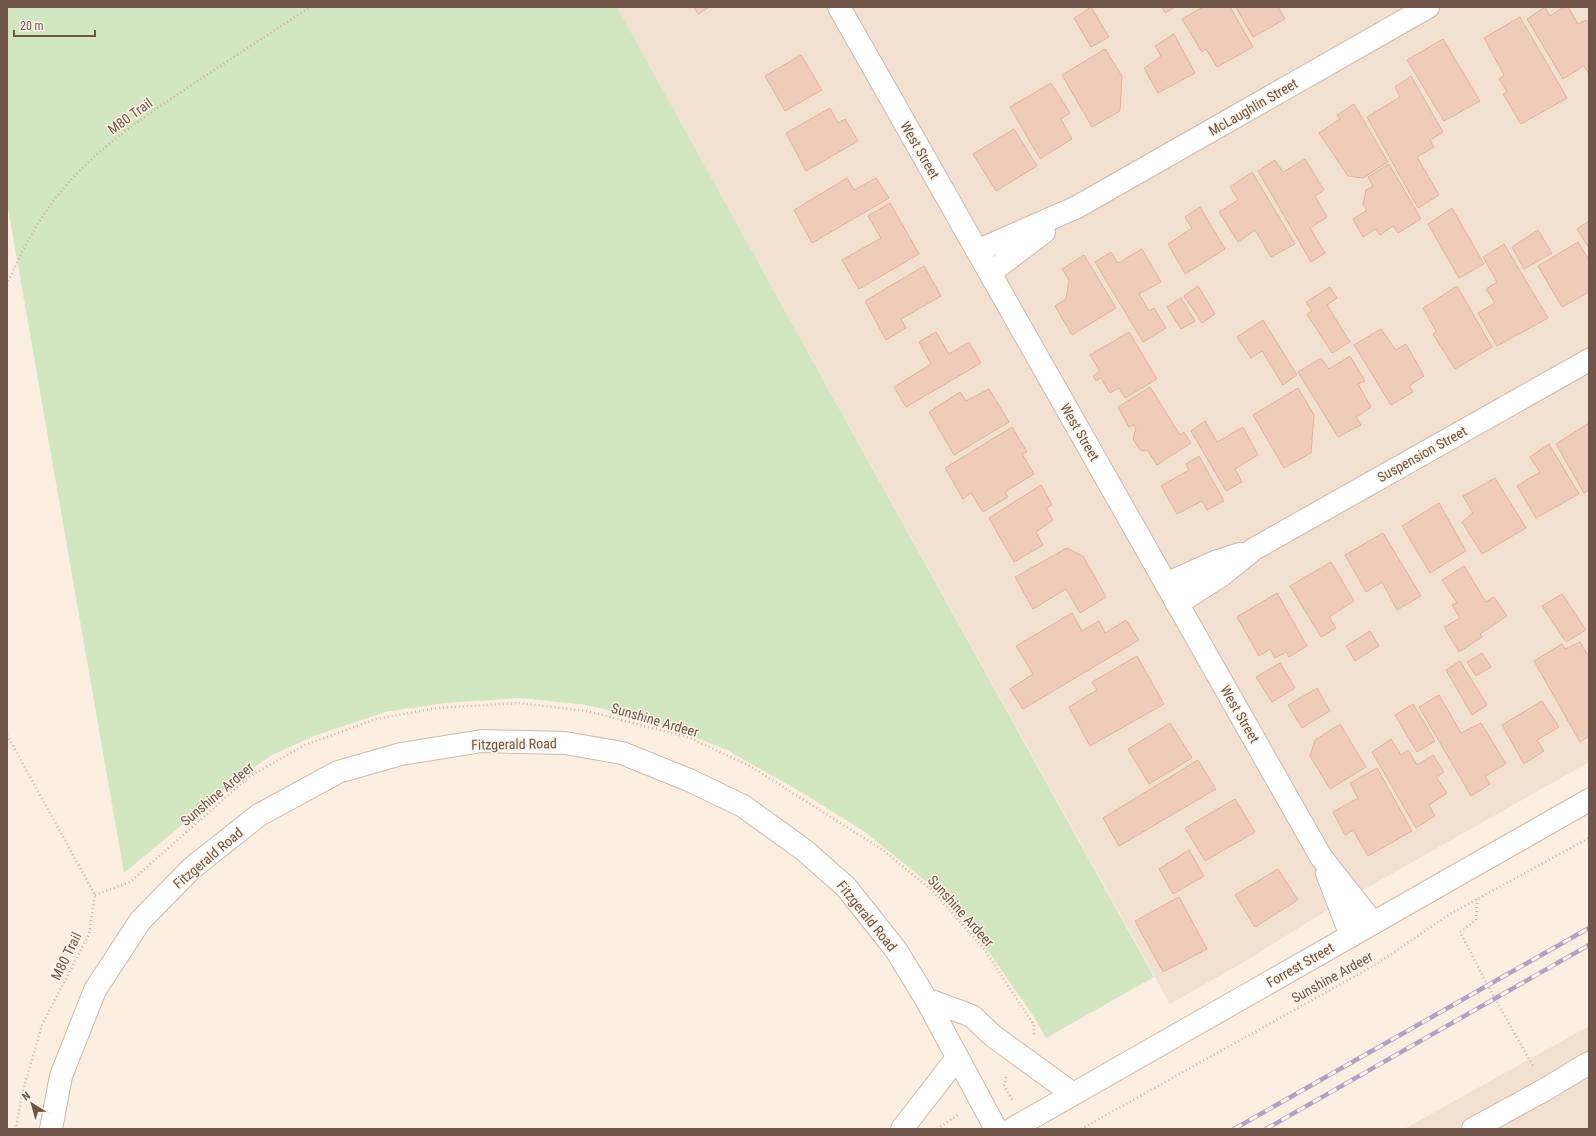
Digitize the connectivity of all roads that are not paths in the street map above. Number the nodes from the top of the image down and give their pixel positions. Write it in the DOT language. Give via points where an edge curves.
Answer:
graph roads {
  1 [pos="839,7"];
  2 [pos="1428,7"];
  3 [pos="1077,207"];
  4 [pos="977,251"];
  5 [pos="990,273"];
  6 [pos="1589,360"];
  7 [pos="1254,549"];
  8 [pos="1166,584"];
  9 [pos="1177,604"];
  10 [pos="1589,800"];
  11 [pos="1321,857"];
  12 [pos="1373,924"];
  13 [pos="1351,936"];
  14 [pos="926,999"];
  15 [pos="957,1058"];
  16 [pos="1589,1063"];
  17 [pos="1073,1094"];
  18 [pos="1019,1125"];
  19 [pos="51,1129"];
  20 [pos="902,1129"];
  21 [pos="996,1129"];
  22 [pos="1473,1129"];
  1 -- 4 [label="street, West Street"];
  2 -- 3 [label="street, McLaughlin Street"];
  3 -- 4 [label="street, McLaughlin Street"];
  3 -- 5 [label="street, McLaughlin Street"];
  4 -- 5 [label="street, West Street"];
  5 -- 8 [label="street, West Street"];
  6 -- 7 [label="street, Suspension Street"];
  7 -- 8 [label="street, Suspension Street" via="1214,562"];
  7 -- 9 [label="street, Suspension Street" via="1222,575"];
  8 -- 9 [label="street, West Street"];
  9 -- 11 [label="street, West Street"];
  10 -- 12 [label="street, Forrest Street"];
  11 -- 12 [label="street, West Street"];
  11 -- 13 [label="street, West Street"];
  12 -- 13 [label="street, Forrest Street"];
  13 -- 17 [label="street, Forrest Street"];
  14 -- 15 [label="street, Fitzgerald Road"];
  14 -- 17 [label="street" via="972,1016 993,1036"];
  14 -- 19 [label="street, Fitzgerald Road" via="896,950 846,887 804,850 743,806 689,780 622,753 565,743 482,742 401,754 338,772 259,815 192,868 140,920 95,990 61,1076"];
  15 -- 20 [label="street"];
  15 -- 21 [label="street, Fitzgerald Road"];
  16 -- 22 [label="street"];
  17 -- 18 [label="street, Forrest Street"];
}
